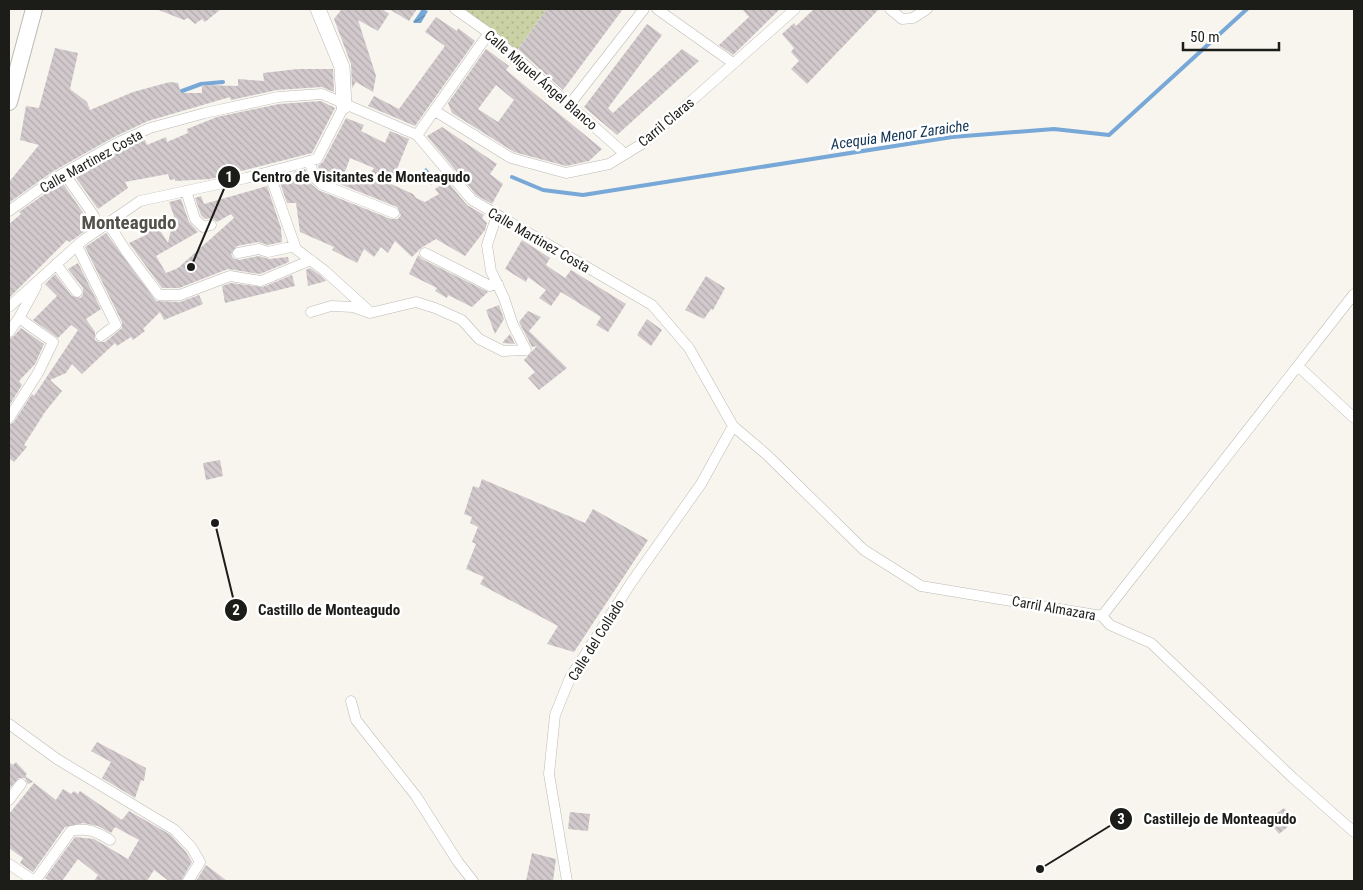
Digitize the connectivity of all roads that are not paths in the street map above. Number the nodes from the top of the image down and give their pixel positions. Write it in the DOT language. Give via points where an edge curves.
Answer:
graph roads {
  1 [pos="34,9"];
  2 [pos="318,9"];
  3 [pos="455,9"];
  4 [pos="644,9"];
  5 [pos="658,9"];
  6 [pos="795,9"];
  7 [pos="890,9"];
  8 [pos="927,9"];
  9 [pos="489,33"];
  10 [pos="733,64"];
  11 [pos="10,98"];
  12 [pos="570,104"];
  13 [pos="344,106"];
  14 [pos="435,111"];
  15 [pos="9,114"];
  16 [pos="417,135"];
  17 [pos="625,154"];
  18 [pos="309,161"];
  19 [pos="269,172"];
  20 [pos="64,173"];
  21 [pos="186,191"];
  22 [pos="9,211"];
  23 [pos="394,213"];
  24 [pos="497,215"];
  25 [pos="94,216"];
  26 [pos="108,223"];
  27 [pos="211,226"];
  28 [pos="76,246"];
  29 [pos="295,246"];
  30 [pos="238,253"];
  31 [pos="425,253"];
  32 [pos="311,260"];
  33 [pos="56,264"];
  34 [pos="40,279"];
  35 [pos="498,284"];
  36 [pos="77,292"];
  37 [pos="1354,294"];
  38 [pos="9,308"];
  39 [pos="311,312"];
  40 [pos="370,313"];
  41 [pos="20,318"];
  42 [pos="9,332"];
  43 [pos="101,336"];
  44 [pos="1298,366"];
  45 [pos="9,418"];
  46 [pos="1354,418"];
  47 [pos="733,426"];
  48 [pos="1102,616"];
  49 [pos="351,701"];
  50 [pos="9,724"];
  51 [pos="22,784"];
  52 [pos="9,800"];
  53 [pos="1354,832"];
  54 [pos="110,840"];
  55 [pos="9,864"];
  56 [pos="35,881"];
  57 [pos="188,881"];
  58 [pos="474,881"];
  59 [pos="567,881"];
  1 -- 11 [label="main road"];
  2 -- 13 [label="street" via="342,67"];
  3 -- 9 [label="street, Calle Miguel Ángel Blanco"];
  4 -- 12 [label="street"];
  5 -- 10 [label="street"];
  6 -- 10 [label="street, Carril Claras"];
  7 -- 8 [label="street" via="902,19 913,18"];
  9 -- 12 [label="street, Calle Miguel Ángel Blanco"];
  9 -- 14 [label="street"];
  10 -- 17 [label="street, Carril Claras" via="645,142"];
  11 -- 15 [label="street"];
  12 -- 17 [label="street, Calle Miguel Ángel Blanco"];
  13 -- 16 [label="street, Calle Martinez Costa"];
  13 -- 18 [label="street" via="317,159"];
  13 -- 20 [label="street, Calle Martinez Costa" via="322,94 278,97 205,112 150,128"];
  14 -- 16 [label="street"];
  14 -- 17 [label="street, Carril Claras" via="511,158 566,173 609,164"];
  16 -- 24 [label="street, Calle Martinez Costa" via="472,200"];
  18 -- 19 [label="street"];
  18 -- 23 [label="street" via="315,178 321,184"];
  19 -- 21 [label="street"];
  19 -- 29 [label="street"];
  20 -- 22 [label="street, Calle Martinez Costa"];
  20 -- 25 [label="street"];
  21 -- 26 [label="street" via="140,201"];
  21 -- 27 [label="street" via="195,219 203,226"];
  24 -- 35 [label="street" via="487,245 491,271"];
  24 -- 47 [label="street, Calle Martinez Costa" via="652,305 689,348"];
  26 -- 28 [label="street"];
  26 -- 32 [label="street" via="159,294 180,295 230,276 261,281"];
  28 -- 33 [label="street"];
  28 -- 43 [label="street" via="116,325"];
  29 -- 30 [label="street" via="268,252 259,249"];
  29 -- 32 [label="street"];
  31 -- 35 [label="street" via="490,286"];
  32 -- 40 [label="street"];
  33 -- 34 [label="street"];
  33 -- 36 [label="street"];
  34 -- 38 [label="street"];
  34 -- 41 [label="street"];
  35 -- 40 [label="street" via="526,350 503,351 479,338 462,320 416,302"];
  37 -- 44 [label="street"];
  39 -- 40 [label="street" via="331,306 353,307"];
  41 -- 42 [label="street"];
  41 -- 45 [label="street" via="52,342 38,373"];
  44 -- 46 [label="street"];
  44 -- 48 [label="street"];
  47 -- 48 [label="street, Carril Almazara" via="864,550 921,586"];
  47 -- 59 [label="street, Calle del Collado" via="701,484 631,583 570,678 555,715 550,774"];
  48 -- 53 [label="street, Carril Almazara" via="1110,626 1151,643"];
  49 -- 58 [label="street" via="356,720 416,796 458,862"];
  50 -- 57 [label="street" via="57,759 175,830 200,862"];
  51 -- 52 [label="street"];
  54 -- 56 [label="street" via="96,831 72,831"];
  55 -- 56 [label="street"];
}
